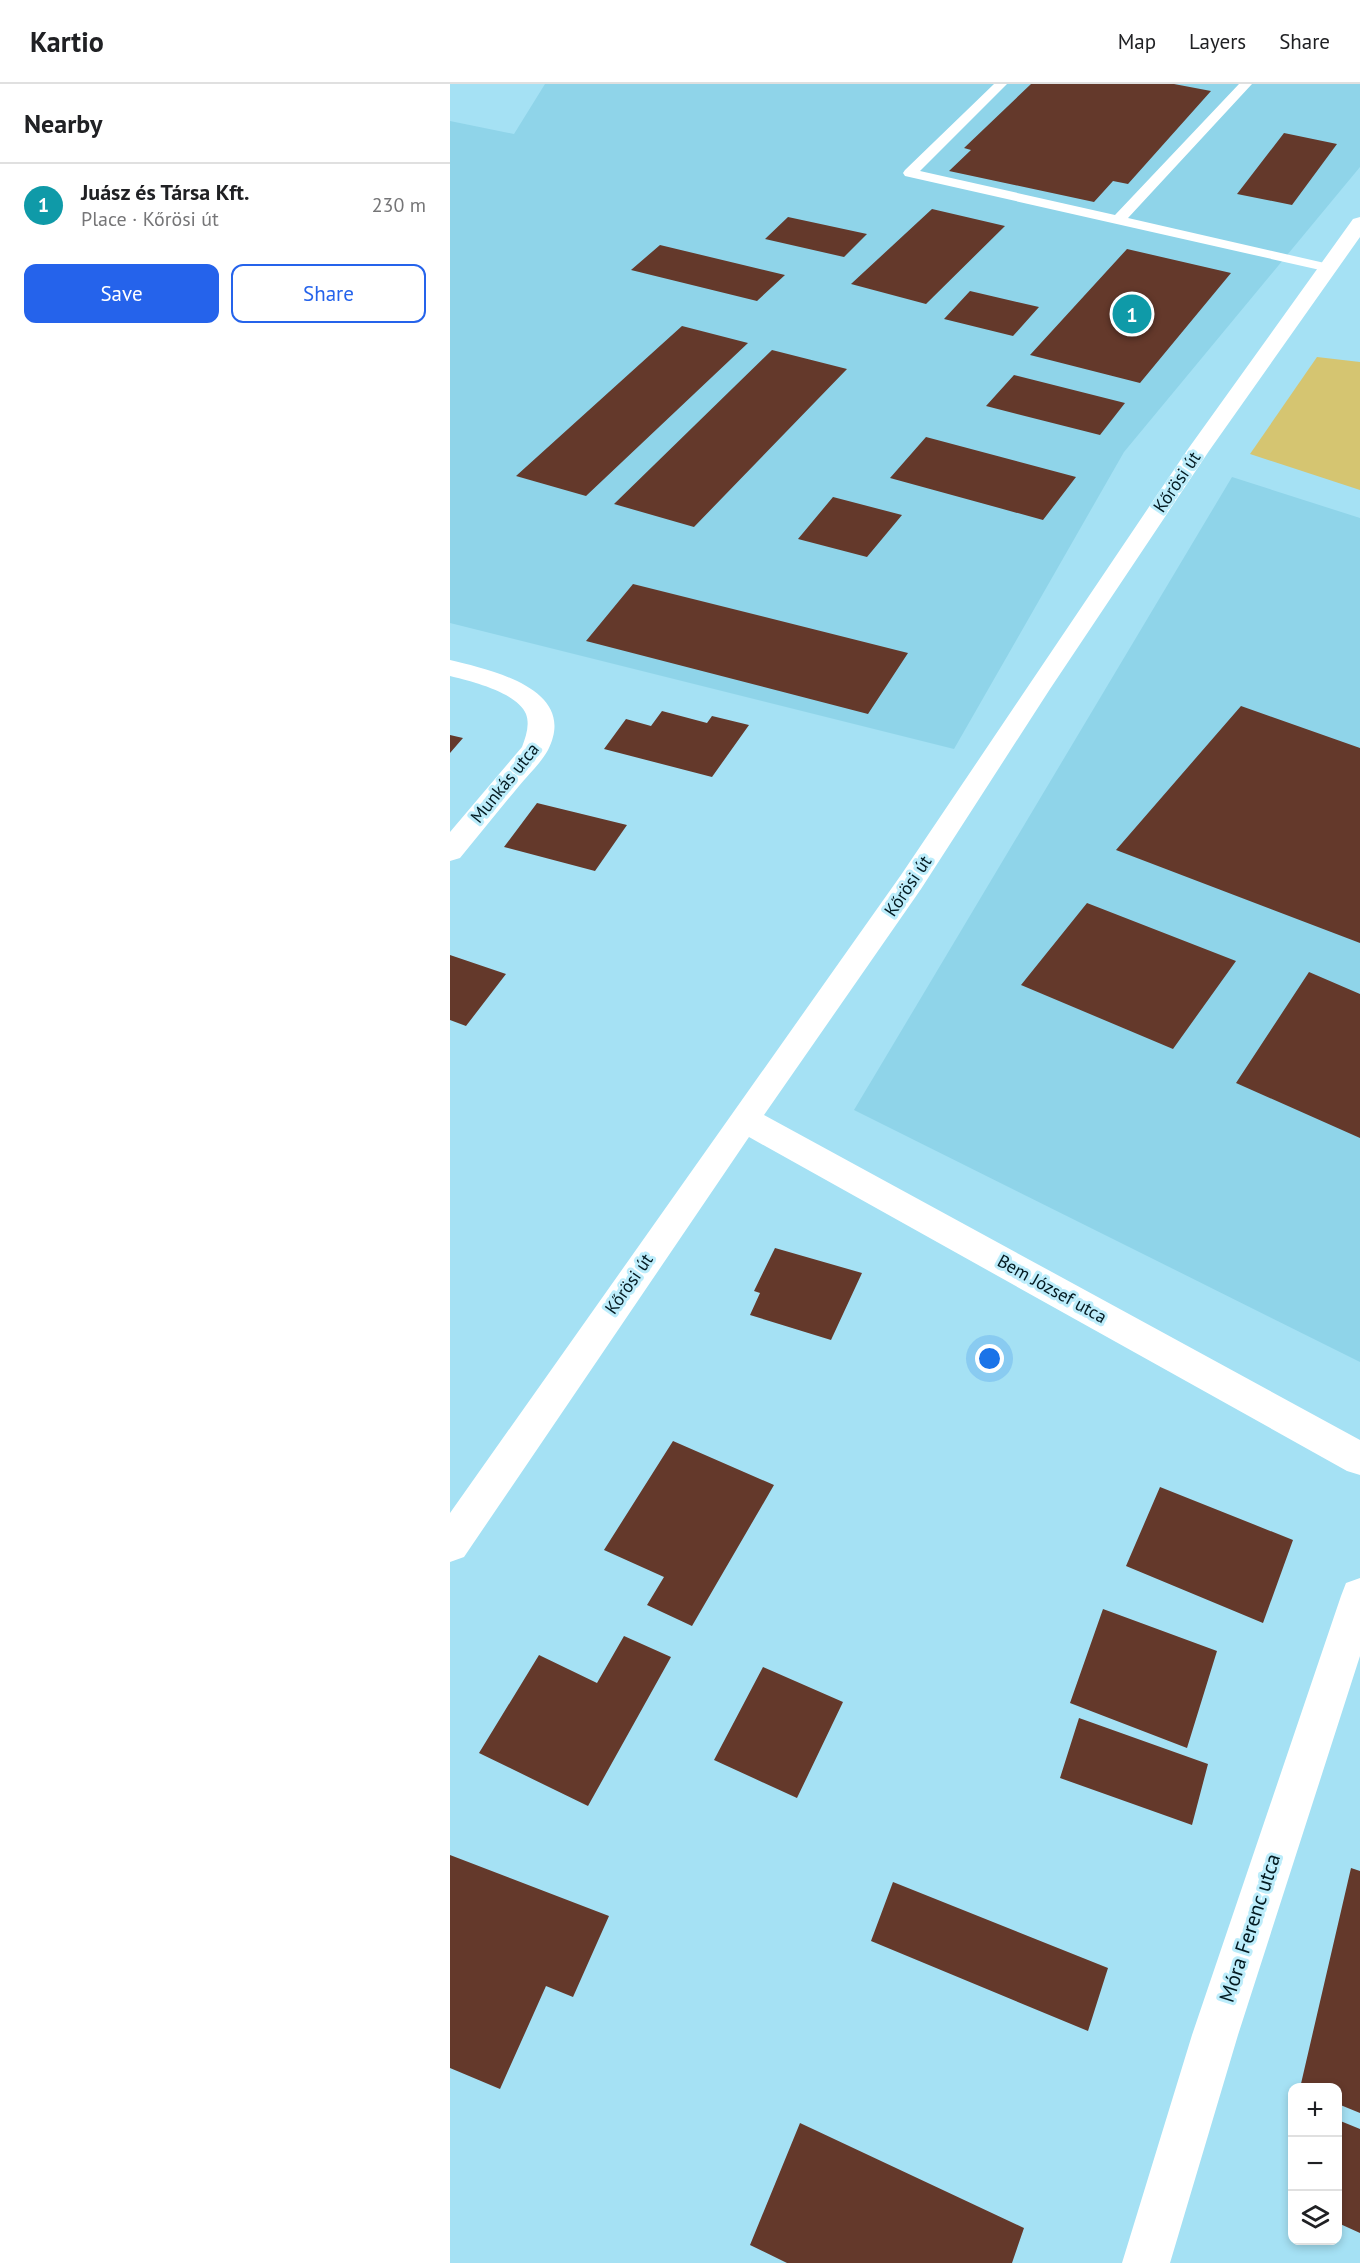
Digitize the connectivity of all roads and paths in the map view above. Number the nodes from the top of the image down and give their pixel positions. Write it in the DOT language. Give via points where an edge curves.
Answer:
graph roads {
  1 [pos="1001,84"];
  2 [pos="1246,84"];
  3 [pos="1118,220"];
  4 [pos="1360,223"];
  5 [pos="1329,268"];
  6 [pos="450,668"];
  7 [pos="450,850"];
  8 [pos="744,1119"];
  9 [pos="1360,1459"];
  10 [pos="450,1545"];
  11 [pos="1360,1596"];
  12 [pos="1146,2263"];
  1 -- 3 [label="lane" via="910,173"];
  2 -- 3 [label="lane"];
  3 -- 5 [label="lane"];
  4 -- 5 [label="main road, Kőrösi út"];
  5 -- 8 [label="main road, Kőrösi út" via="1186,469 911,882"];
  6 -- 7 [label="main road, Munkás utca" via="494,679 514,689 537,709 543,720 543,735 535,749"];
  8 -- 9 [label="main road, Bem József utca"];
  8 -- 10 [label="main road, Kőrösi út"];
  11 -- 12 [label="main road, Móra Ferenc utca" via="1215,2035"];
}
